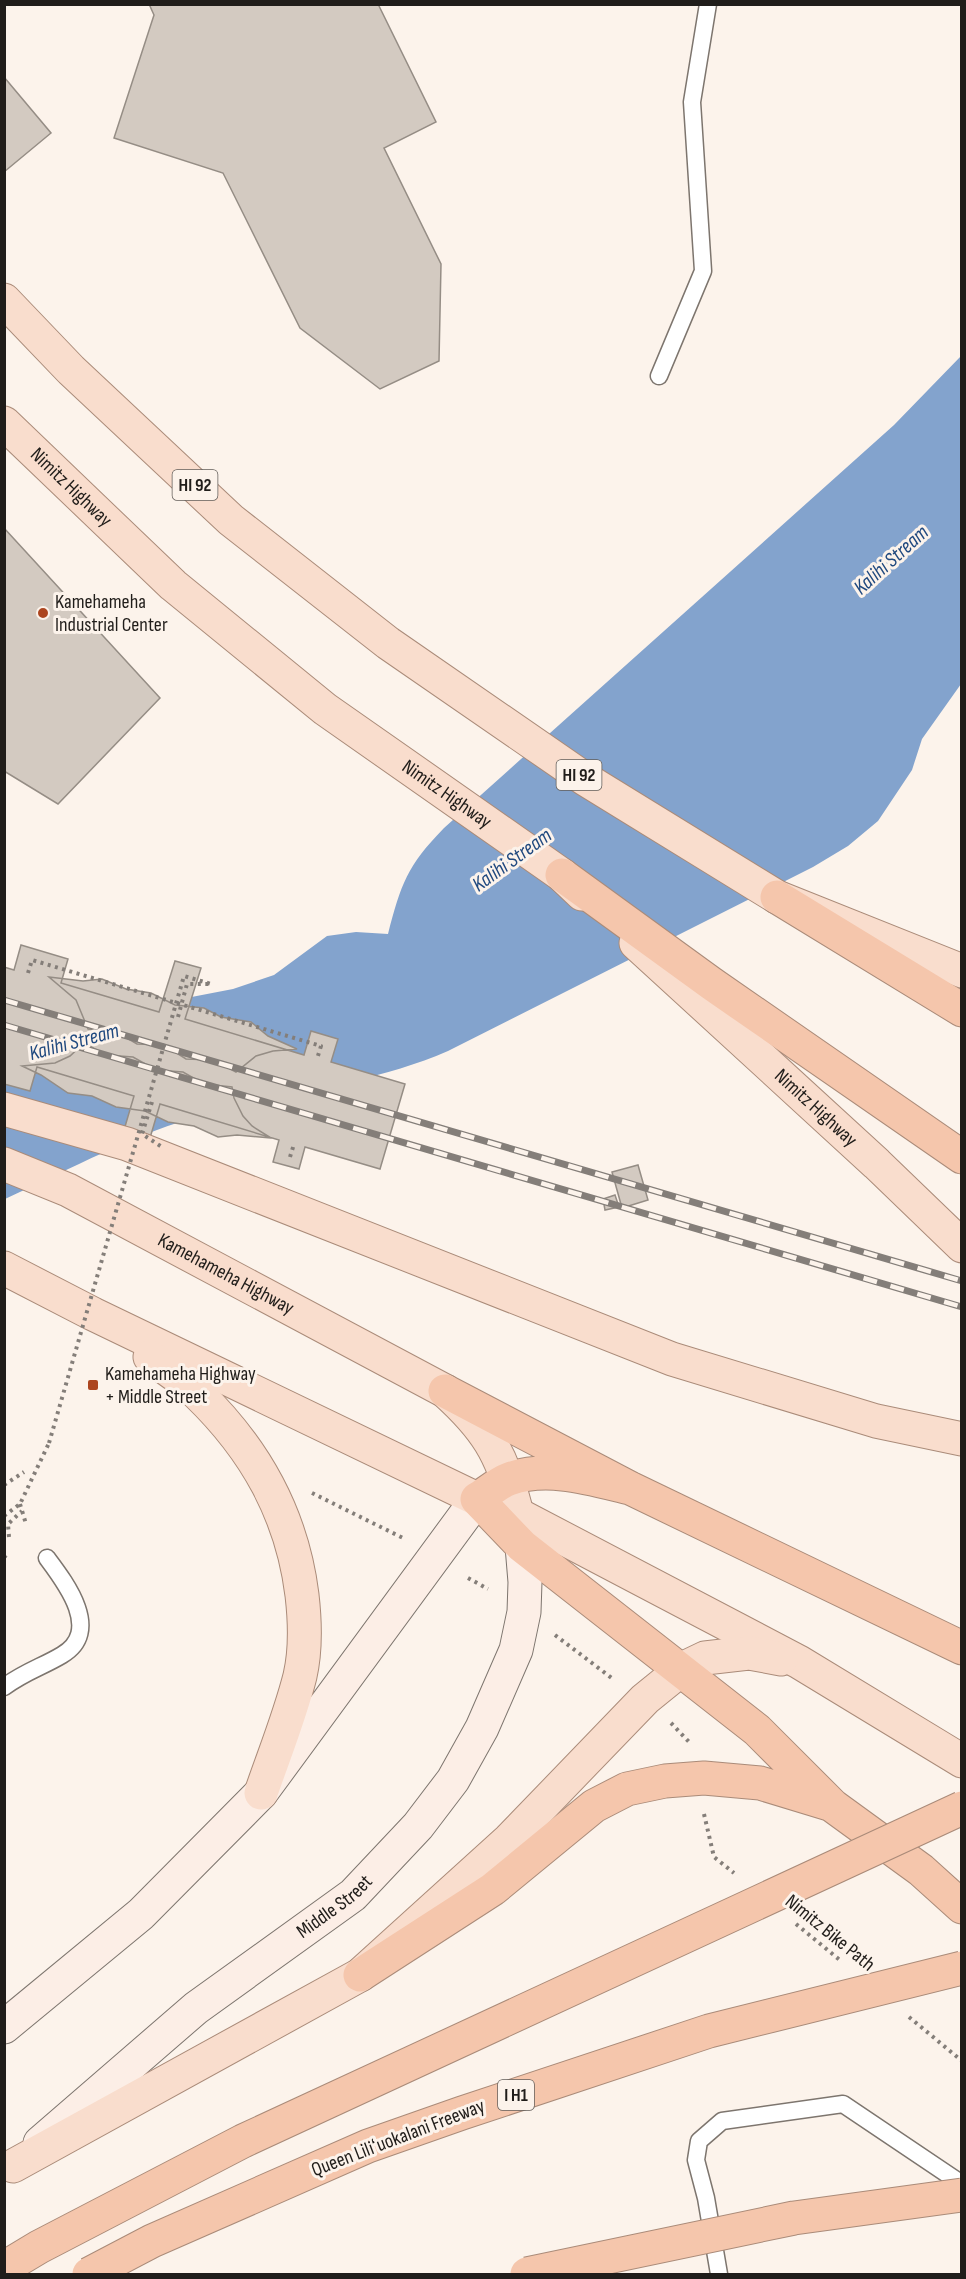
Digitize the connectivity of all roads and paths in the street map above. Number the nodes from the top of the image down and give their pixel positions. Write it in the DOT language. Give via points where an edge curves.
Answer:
graph roads {
  1 [pos="708,4"];
  2 [pos="4,300"];
  3 [pos="659,376"];
  4 [pos="4,423"];
  5 [pos="562,875"];
  6 [pos="777,897"];
  7 [pos="962,971"];
  8 [pos="28,973"];
  9 [pos="703,990"];
  10 [pos="177,1002"];
  11 [pos="962,1010"];
  12 [pos="178,1017"];
  13 [pos="317,1059"];
  14 [pos="153,1102"];
  15 [pos="4,1109"];
  16 [pos="294,1144"];
  17 [pos="162,1147"];
  18 [pos="290,1157"];
  19 [pos="962,1157"];
  20 [pos="4,1164"];
  21 [pos="962,1246"];
  22 [pos="4,1268"];
  23 [pos="93,1314"];
  24 [pos="445,1391"];
  25 [pos="962,1438"];
  26 [pos="24,1472"];
  27 [pos="508,1479"];
  28 [pos="4,1485"];
  29 [pos="630,1488"];
  30 [pos="302,1489"];
  31 [pos="477,1499"];
  32 [pos="20,1504"];
  33 [pos="22,1511"];
  34 [pos="517,1514"];
  35 [pos="4,1516"];
  36 [pos="26,1524"];
  37 [pos="9,1537"];
  38 [pos="411,1542"];
  39 [pos="522,1546"];
  40 [pos="47,1558"];
  41 [pos="549,1630"];
  42 [pos="962,1648"];
  43 [pos="799,1662"];
  44 [pos="682,1669"];
  45 [pos="620,1682"];
  46 [pos="4,1687"];
  47 [pos="668,1719"];
  48 [pos="698,1751"];
  49 [pos="962,1761"];
  50 [pos="261,1793"];
  51 [pos="833,1806"];
  52 [pos="962,1808"];
  53 [pos="703,1813"];
  54 [pos="742,1880"];
  55 [pos="962,1907"];
  56 [pos="787,1917"];
  57 [pos="842,1962"];
  58 [pos="962,1968"];
  59 [pos="360,1975"];
  60 [pos="906,2014"];
  61 [pos="4,2027"];
  62 [pos="962,2061"];
  63 [pos="9,2169"];
  64 [pos="962,2184"];
  65 [pos="962,2195"];
  66 [pos="4,2268"];
  67 [pos="89,2274"];
  68 [pos="527,2274"];
  69 [pos="719,2274"];
  1 -- 3 [label="lane" via="692,102 703,271"];
  2 -- 6 [label="main road, HI 92" via="71,370 231,520 388,642 585,780"];
  4 -- 5 [label="main road, Nimitz Highway" via="173,585 325,709"];
  5 -- 9 [label="highway"];
  6 -- 7 [label="main road, HI 92"];
  6 -- 11 [label="highway"];
  8 -- 10 [label="path" via="32,960"];
  9 -- 19 [label="highway"];
  9 -- 21 [label="main road, Nimitz Highway"];
  10 -- 12 [label="path, bridge" via="184,976 211,984 187,984"];
  10 -- 13 [label="path" via="321,1046"];
  10 -- 32 [label="path, bridge" via="49,1443"];
  14 -- 17 [label="path, bridge" via="142,1134"];
  15 -- 25 [label="main road" via="127,1144 672,1359 876,1421"];
  16 -- 18 [label="path"];
  20 -- 24 [label="main road, Kamehameha Highway" via="68,1190"];
  22 -- 23 [label="main road"];
  23 -- 31 [label="main road"];
  23 -- 50 [label="main road" via="196,1392 265,1477 288,1527 305,1622 300,1675"];
  24 -- 27 [label="main road, Kamehameha Highway" via="468,1412 499,1454"];
  24 -- 29 [label="highway"];
  26 -- 28 [label="path"];
  27 -- 29 [label="highway" via="535,1474 573,1475"];
  27 -- 31 [label="highway"];
  27 -- 34 [label="main road, Kamehameha Highway"];
  29 -- 42 [label="highway"];
  30 -- 38 [label="path"];
  31 -- 34 [label="main road"];
  31 -- 39 [label="highway"];
  31 -- 50 [label="main road"];
  32 -- 33 [label="path"];
  32 -- 35 [label="path"];
  33 -- 36 [label="path"];
  33 -- 37 [label="path" via="8,1524"];
  34 -- 39 [label="main road, Kamehameha Highway"];
  34 -- 43 [label="main road"];
  39 -- 44 [label="highway"];
  39 -- 63 [label="main road, Middle Street" via="524,1602 516,1650 482,1728 453,1780 418,1826 352,1895 196,2008"];
  40 -- 46 [label="lane" via="77,1604 77,1639 62,1655 28,1670"];
  41 -- 45 [label="path"];
  43 -- 44 [label="main road" via="749,1653 705,1658"];
  43 -- 49 [label="main road"];
  44 -- 51 [label="highway" via="758,1730"];
  44 -- 59 [label="main road" via="645,1699 509,1840"];
  47 -- 48 [label="path"];
  50 -- 61 [label="main road" via="141,1914"];
  51 -- 55 [label="highway" via="921,1870"];
  51 -- 59 [label="highway" via="760,1784 704,1778 627,1789 594,1806 493,1889"];
  52 -- 66 [label="highway, bridge" via="243,2141"];
  53 -- 54 [label="path" via="714,1857"];
  56 -- 57 [label="path, Nimitz Bike Path"];
  58 -- 67 [label="highway, Queen Liliʻuokalani Freeway / I H1, bridge" via="709,2031 462,2113 357,2150 152,2241"];
  59 -- 63 [label="main road"];
  60 -- 62 [label="path"];
  64 -- 69 [label="lane" via="843,2104 722,2121 699,2141 696,2160"];
  65 -- 68 [label="highway, bridge" via="794,2218"];
}
